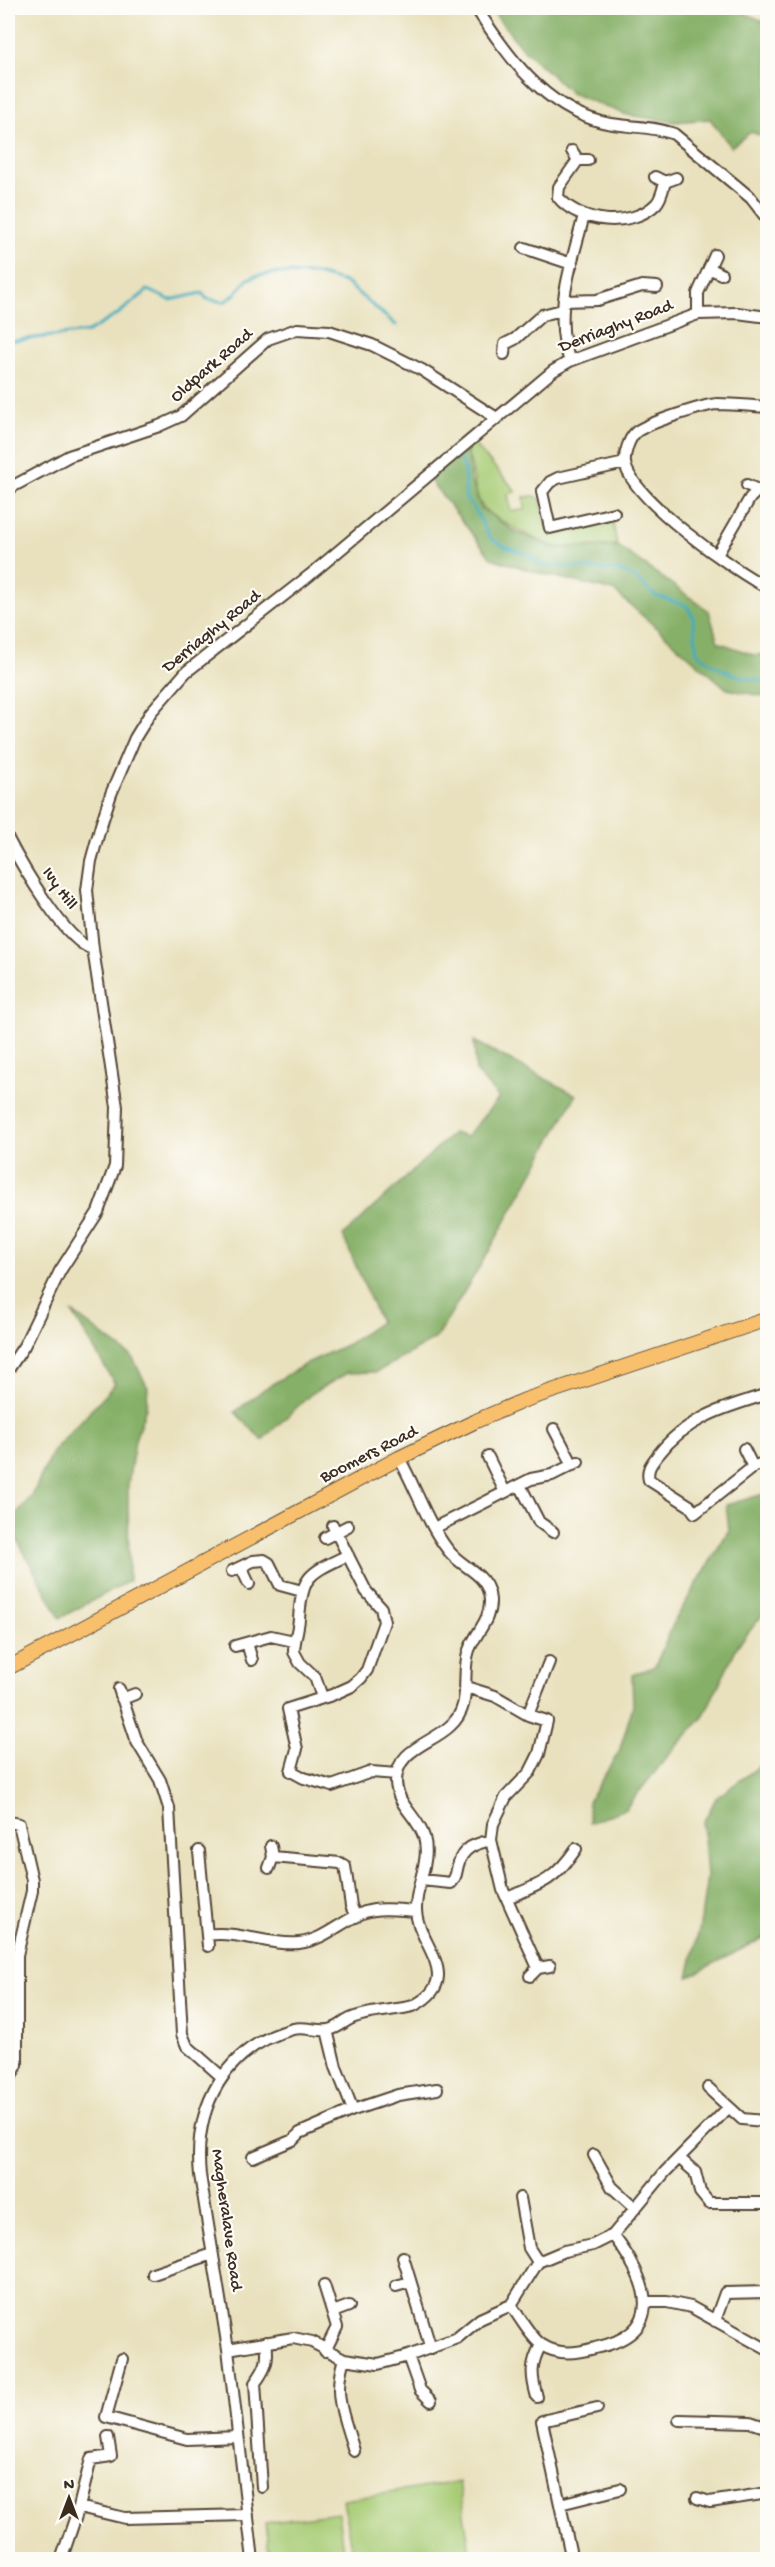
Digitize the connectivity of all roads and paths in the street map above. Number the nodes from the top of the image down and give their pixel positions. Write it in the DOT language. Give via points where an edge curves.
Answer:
graph roads {
  1 [pos="476,8"];
  2 [pos="579,157"];
  3 [pos="676,178"];
  4 [pos="584,215"];
  5 [pos="768,220"];
  6 [pos="524,248"];
  7 [pos="536,252"];
  8 [pos="715,255"];
  9 [pos="572,264"];
  10 [pos="532,265"];
  11 [pos="709,268"];
  12 [pos="721,274"];
  13 [pos="657,286"];
  14 [pos="563,305"];
  15 [pos="698,314"];
  16 [pos="768,317"];
  17 [pos="504,354"];
  18 [pos="570,361"];
  19 [pos="768,407"];
  20 [pos="495,417"];
  21 [pos="625,463"];
  22 [pos="747,485"];
  23 [pos="8,489"];
  24 [pos="763,491"];
  25 [pos="614,513"];
  26 [pos="717,555"];
  27 [pos="768,588"];
  28 [pos="8,839"];
  29 [pos="93,949"];
  30 [pos="768,1319"];
  31 [pos="8,1370"];
  32 [pos="768,1394"];
  33 [pos="554,1429"];
  34 [pos="744,1449"];
  35 [pos="488,1457"];
  36 [pos="399,1458"];
  37 [pos="768,1461"];
  38 [pos="753,1467"];
  39 [pos="520,1485"];
  40 [pos="505,1492"];
  41 [pos="348,1527"];
  42 [pos="434,1528"];
  43 [pos="334,1529"];
  44 [pos="553,1532"];
  45 [pos="325,1538"];
  46 [pos="348,1555"];
  47 [pos="249,1584"];
  48 [pos="302,1591"];
  49 [pos="294,1641"];
  50 [pos="247,1643"];
  51 [pos="235,1646"];
  52 [pos="252,1660"];
  53 [pos="549,1662"];
  54 [pos="8,1668"];
  55 [pos="466,1687"];
  56 [pos="135,1694"];
  57 [pos="322,1697"];
  58 [pos="528,1715"];
  59 [pos="397,1774"];
  60 [pos="8,1822"];
  61 [pos="491,1840"];
  62 [pos="576,1849"];
  63 [pos="199,1851"];
  64 [pos="271,1857"];
  65 [pos="421,1880"];
  66 [pos="507,1898"];
  67 [pos="416,1911"];
  68 [pos="356,1917"];
  69 [pos="550,1966"];
  70 [pos="12,1999"];
  71 [pos="327,2030"];
  72 [pos="222,2077"];
  73 [pos="8,2082"];
  74 [pos="708,2088"];
  75 [pos="437,2089"];
  76 [pos="728,2108"];
  77 [pos="353,2110"];
  78 [pos="764,2121"];
  79 [pos="594,2155"];
  80 [pos="253,2157"];
  81 [pos="679,2158"];
  82 [pos="768,2203"];
  83 [pos="518,2205"];
  84 [pos="635,2208"];
  85 [pos="613,2235"];
  86 [pos="212,2254"];
  87 [pos="403,2257"];
  88 [pos="538,2262"];
  89 [pos="153,2274"];
  90 [pos="410,2282"];
  91 [pos="324,2285"];
  92 [pos="396,2286"];
  93 [pos="768,2292"];
  94 [pos="646,2302"];
  95 [pos="511,2305"];
  96 [pos="350,2306"];
  97 [pos="333,2312"];
  98 [pos="715,2321"];
  99 [pos="266,2342"];
  100 [pos="541,2344"];
  101 [pos="228,2349"];
  102 [pos="431,2349"];
  103 [pos="325,2350"];
  104 [pos="768,2350"];
  105 [pos="408,2356"];
  106 [pos="122,2359"];
  107 [pos="344,2359"];
  108 [pos="537,2397"];
  109 [pos="431,2400"];
  110 [pos="597,2408"];
  111 [pos="679,2420"];
  112 [pos="768,2428"];
  113 [pos="108,2437"];
  114 [pos="238,2437"];
  115 [pos="354,2451"];
  116 [pos="262,2487"];
  117 [pos="620,2489"];
  118 [pos="768,2493"];
  119 [pos="698,2498"];
  120 [pos="560,2504"];
  121 [pos="79,2507"];
  122 [pos="248,2515"];
  123 [pos="61,2559"];
  124 [pos="253,2559"];
  125 [pos="572,2559"];
  1 -- 5 [label="street" via="515,60 558,104 599,121 626,128 661,129 674,135 751,198"];
  2 -- 4 [label="street" via="559,187 558,197"];
  3 -- 4 [label="street" via="660,179 658,202 646,212 623,219"];
  4 -- 9 [label="street"];
  6 -- 7 [label="street"];
  7 -- 9 [label="street"];
  7 -- 10 [label="street"];
  8 -- 11 [label="street"];
  9 -- 14 [label="street"];
  11 -- 12 [label="street"];
  11 -- 15 [label="street" via="698,292"];
  13 -- 14 [label="street" via="642,281 597,300"];
  14 -- 17 [label="street" via="542,315 505,344"];
  14 -- 18 [label="street" via="562,335"];
  15 -- 16 [label="street, Derriaghy Road"];
  15 -- 18 [label="street, Derriaghy Road"];
  18 -- 20 [label="street, Derriaghy Road" via="538,381"];
  19 -- 21 [label="street" via="715,404 642,428 630,440"];
  20 -- 23 [label="street, Oldpark Road" via="422,370 372,345 328,331 297,329 268,339 181,416 76,454"];
  20 -- 29 [label="street, Derriaghy Road" via="310,575 186,672 151,712 123,763 91,861 87,891"];
  21 -- 25 [label="street" via="558,478 542,492 550,528"];
  21 -- 26 [label="street" via="652,505"];
  22 -- 24 [label="street"];
  24 -- 26 [label="street" via="750,498"];
  26 -- 27 [label="street"];
  28 -- 29 [label="street, Ivy Hill" via="48,906 77,941"];
  29 -- 31 [label="street, Derriaghy Road" via="117,1107 115,1166 98,1212 60,1271 24,1346"];
  30 -- 36 [label="main road, Boomers Road" via="525,1400"];
  32 -- 38 [label="street" via="694,1421 670,1440 648,1468 648,1480 690,1506 695,1514"];
  33 -- 39 [label="street" via="556,1443 575,1464"];
  34 -- 38 [label="street"];
  35 -- 40 [label="street"];
  36 -- 42 [label="street"];
  36 -- 54 [label="main road, Boomers Road"];
  37 -- 38 [label="street"];
  39 -- 40 [label="street"];
  39 -- 44 [label="street" via="539,1522"];
  40 -- 42 [label="street"];
  41 -- 43 [label="street"];
  42 -- 55 [label="street" via="451,1554 482,1578 489,1593 488,1617 469,1651"];
  43 -- 45 [label="street"];
  43 -- 46 [label="street"];
  46 -- 48 [label="street" via="315,1571"];
  46 -- 57 [label="street" via="366,1590 381,1608 384,1622 361,1678 352,1686"];
  47 -- 48 [label="street" via="236,1569 254,1560 264,1560 280,1585"];
  48 -- 49 [label="street"];
  49 -- 50 [label="street" via="277,1636"];
  49 -- 57 [label="street" via="294,1652 315,1677"];
  50 -- 51 [label="street"];
  50 -- 52 [label="street"];
  53 -- 58 [label="street"];
  55 -- 58 [label="street" via="495,1696"];
  55 -- 59 [label="street" via="458,1718 445,1731 411,1751"];
  56 -- 72 [label="street" via="121,1694 137,1742 160,1780 169,1808 182,2034 187,2046"];
  57 -- 59 [label="street" via="288,1709 297,1749 293,1773 332,1786 372,1772"];
  58 -- 61 [label="street" via="547,1721 539,1754 530,1772 506,1797 493,1824"];
  59 -- 65 [label="street" via="399,1797 424,1837 426,1854"];
  60 -- 70 [label="street" via="19,1824 32,1880"];
  61 -- 65 [label="street" via="469,1846 451,1882"];
  61 -- 66 [label="street"];
  62 -- 66 [label="street" via="549,1880"];
  63 -- 68 [label="street" via="207,1941 233,1934 276,1942 316,1940"];
  64 -- 68 [label="street" via="345,1866"];
  65 -- 67 [label="street"];
  66 -- 69 [label="street" via="534,1972"];
  67 -- 68 [label="street" via="380,1909"];
  67 -- 71 [label="street" via="436,1961 437,1976 432,1990 413,2006 349,2019"];
  70 -- 73 [label="street" via="17,2065"];
  71 -- 72 [label="street, Magheralave Road" via="297,2028 270,2038 243,2055"];
  71 -- 77 [label="street"];
  72 -- 86 [label="street, Magheralave Road" via="202,2120 198,2150"];
  74 -- 76 [label="street"];
  75 -- 77 [label="street" via="398,2095"];
  76 -- 78 [label="street" via="742,2119"];
  76 -- 81 [label="street"];
  77 -- 80 [label="street"];
  79 -- 84 [label="street" via="609,2174 612,2187"];
  81 -- 82 [label="street" via="695,2172 700,2192 709,2203"];
  81 -- 84 [label="street"];
  83 -- 88 [label="street" via="529,2248"];
  84 -- 85 [label="street"];
  85 -- 88 [label="street"];
  85 -- 94 [label="street" via="632,2263"];
  86 -- 89 [label="street"];
  86 -- 101 [label="street, Magheralave Road"];
  87 -- 90 [label="street"];
  88 -- 95 [label="street"];
  90 -- 92 [label="street"];
  90 -- 102 [label="street"];
  91 -- 97 [label="street"];
  93 -- 98 [label="street" via="725,2293"];
  94 -- 98 [label="street" via="691,2307"];
  94 -- 100 [label="street" via="643,2319 630,2336 613,2344 570,2354"];
  95 -- 100 [label="street"];
  95 -- 102 [label="street"];
  96 -- 97 [label="street"];
  97 -- 103 [label="street" via="337,2327"];
  98 -- 104 [label="street"];
  99 -- 101 [label="street"];
  99 -- 103 [label="street" via="293,2338"];
  99 -- 116 [label="street" via="267,2367 255,2383"];
  100 -- 108 [label="street" via="533,2358"];
  101 -- 114 [label="street, Magheralave Road"];
  102 -- 105 [label="street"];
  103 -- 107 [label="street"];
  105 -- 107 [label="street" via="378,2364"];
  105 -- 109 [label="street" via="420,2390"];
  106 -- 114 [label="street" via="106,2417 187,2439"];
  107 -- 115 [label="street" via="338,2379 339,2399"];
  110 -- 120 [label="street" via="542,2421"];
  111 -- 112 [label="street" via="750,2422"];
  113 -- 121 [label="street" via="111,2456 91,2459"];
  114 -- 122 [label="street, Magheralave Road"];
  117 -- 120 [label="street"];
  118 -- 119 [label="street" via="710,2502"];
  120 -- 125 [label="street"];
  121 -- 122 [label="street" via="124,2518"];
  121 -- 123 [label="street"];
  122 -- 124 [label="street, Magheralave Road"];
}
